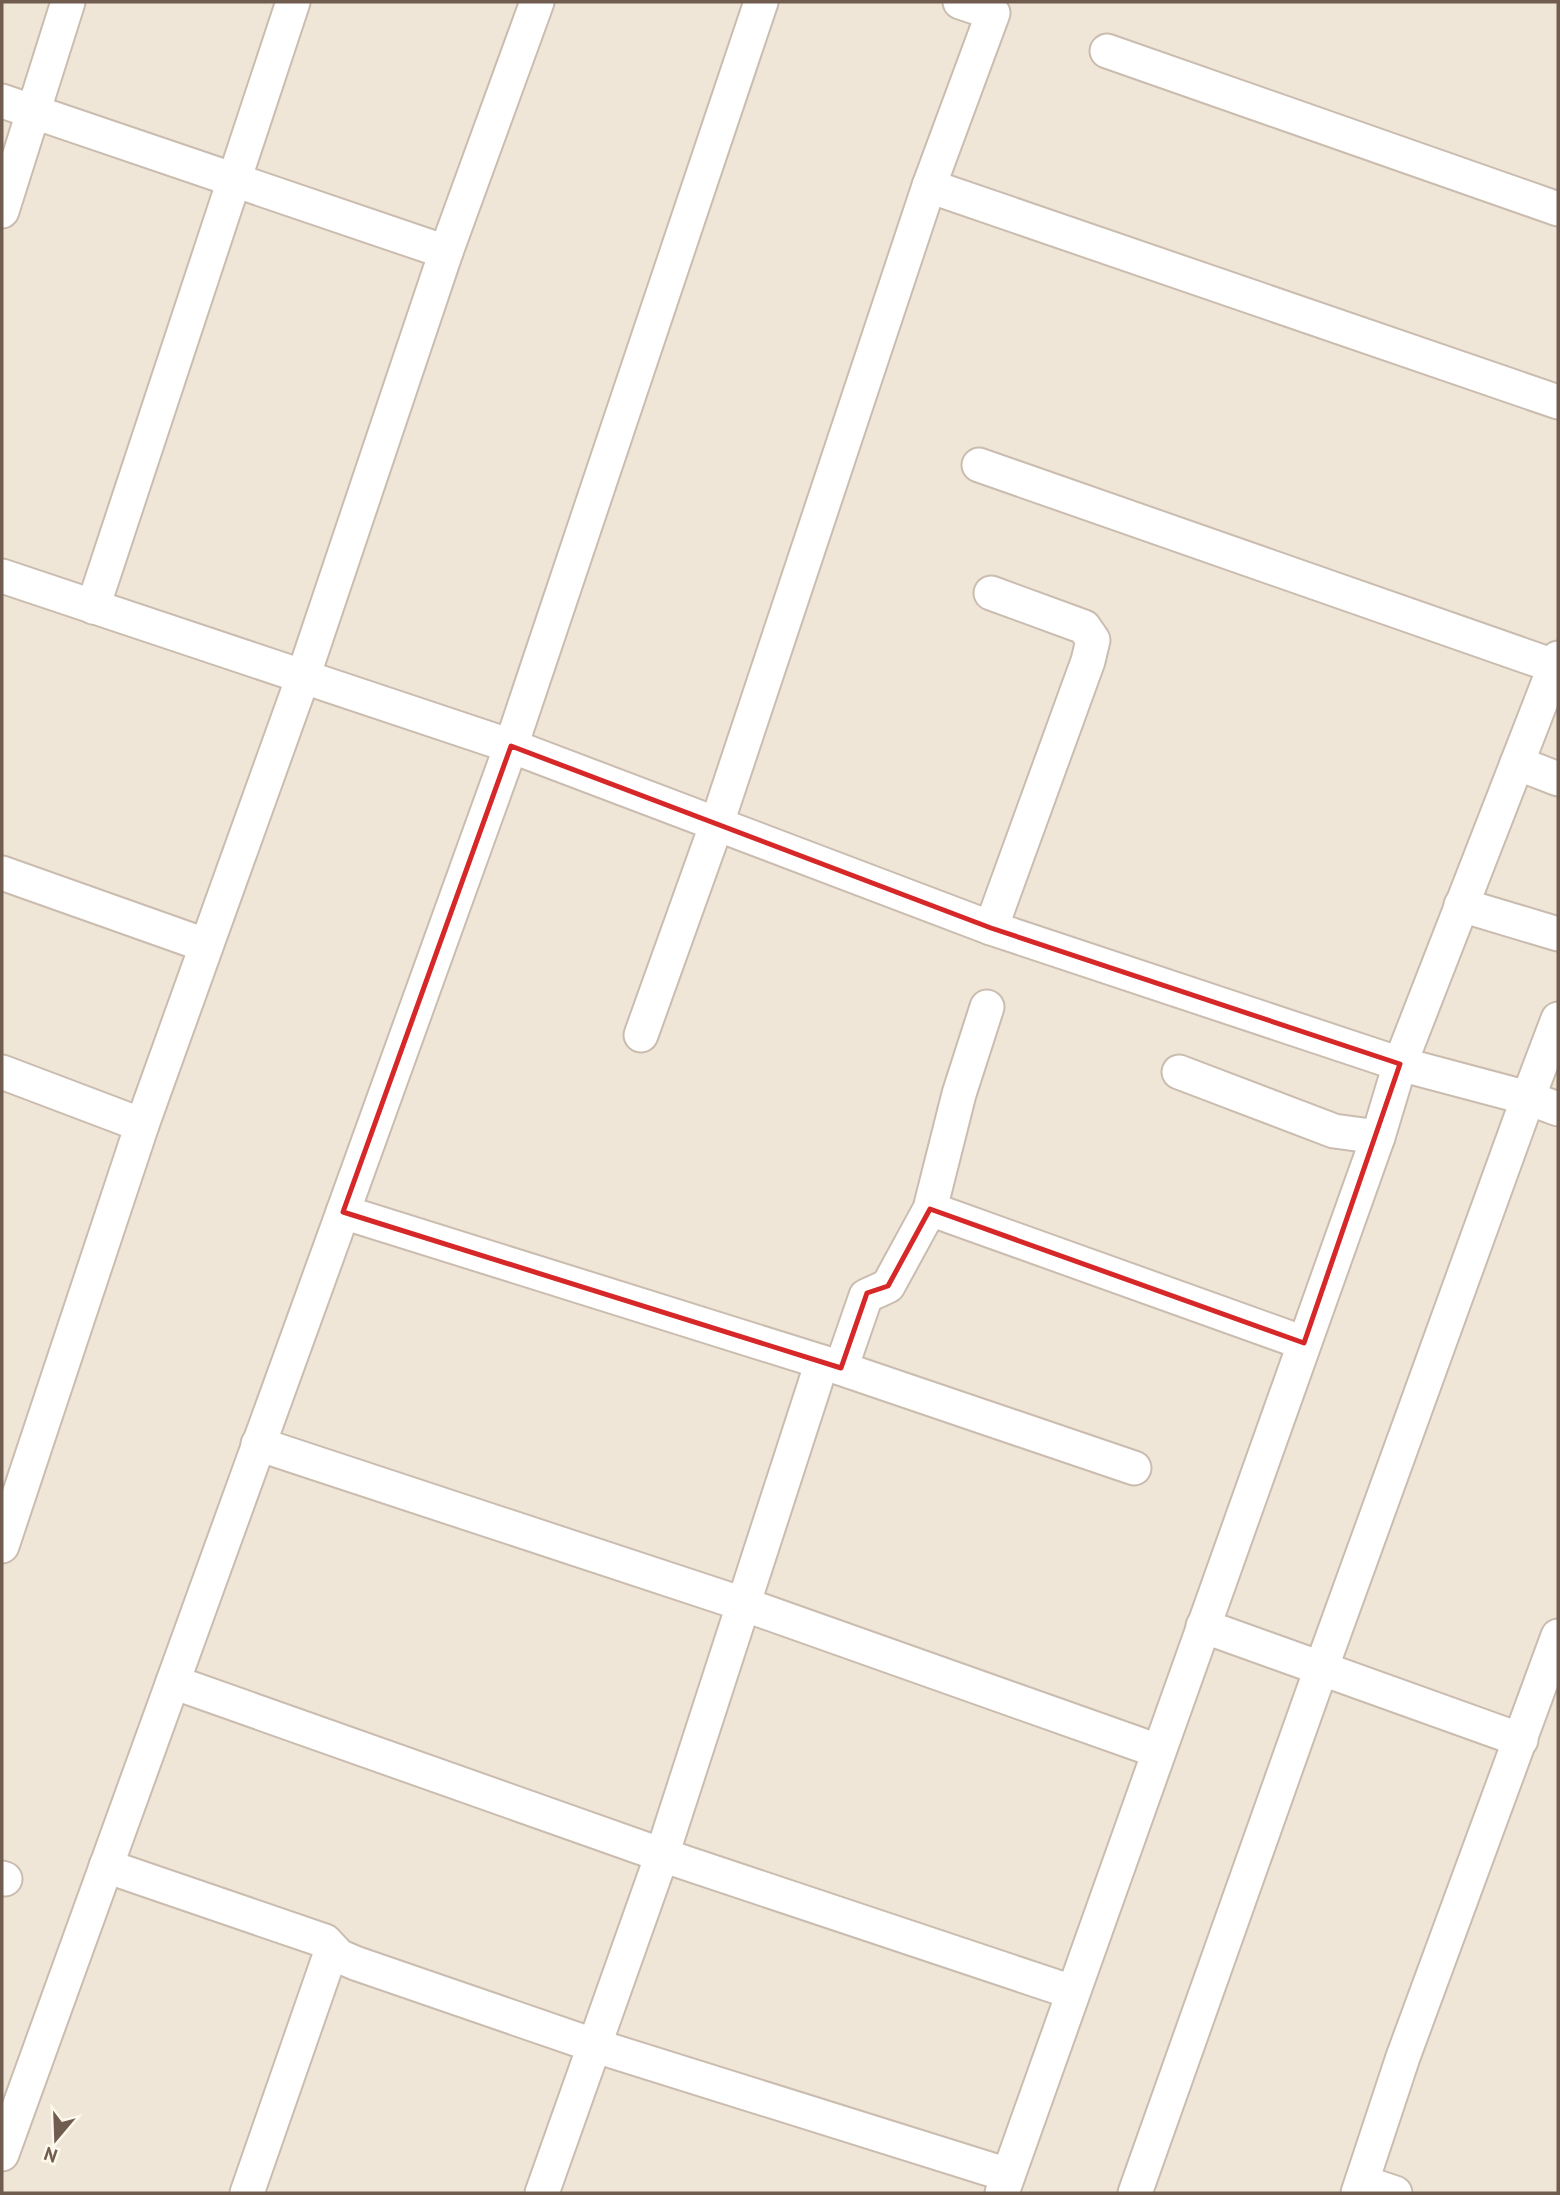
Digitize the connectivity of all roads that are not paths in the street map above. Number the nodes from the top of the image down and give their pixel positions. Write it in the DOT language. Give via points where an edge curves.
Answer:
graph roads {
  1 [pos="68,2"];
  2 [pos="293,2"];
  3 [pos="537,2"];
  4 [pos="761,2"];
  5 [pos="960,2"];
  6 [pos="1107,51"];
  7 [pos="2,101"];
  8 [pos="34,112"];
  9 [pos="235,180"];
  10 [pos="929,187"];
  11 [pos="1558,209"];
  12 [pos="2,211"];
  13 [pos="446,253"];
  14 [pos="1558,402"];
  15 [pos="979,465"];
  16 [pos="2,576"];
  17 [pos="991,593"];
  18 [pos="93,607"];
  19 [pos="1556,662"];
  20 [pos="303,677"];
  21 [pos="511,746"];
  22 [pos="1517,763"];
  23 [pos="1558,779"];
  24 [pos="717,823"];
  25 [pos="2,873"];
  26 [pos="1461,905"];
  27 [pos="991,928"];
  28 [pos="1558,934"];
  29 [pos="205,946"];
  30 [pos="986,1007"];
  31 [pos="1558,1019"];
  32 [pos="642,1035"];
  33 [pos="1400,1063"];
  34 [pos="2,1072"];
  35 [pos="1179,1072"];
  36 [pos="1543,1103"];
  37 [pos="142,1125"];
  38 [pos="1378,1136"];
  39 [pos="930,1209"];
  40 [pos="342,1212"];
  41 [pos="1304,1343"];
  42 [pos="831,1365"];
  43 [pos="258,1444"];
  44 [pos="1134,1468"];
  45 [pos="2,1546"];
  46 [pos="743,1604"];
  47 [pos="1203,1626"];
  48 [pos="1558,1636"];
  49 [pos="1321,1669"];
  50 [pos="173,1682"];
  51 [pos="1549,1687"];
  52 [pos="1521,1740"];
  53 [pos="1158,1751"];
  54 [pos="662,1855"];
  55 [pos="106,1866"];
  56 [pos="332,1949"];
  57 [pos="1072,1992"];
  58 [pos="596,2046"];
  59 [pos="2,2154"];
  60 [pos="1005,2184"];
  61 [pos="1360,2188"];
  62 [pos="247,2193"];
  63 [pos="542,2193"];
  64 [pos="1135,2193"];
  65 [pos="1395,2193"];
  1 -- 8 [label="street"];
  2 -- 9 [label="street"];
  3 -- 13 [label="street"];
  4 -- 21 [label="street"];
  5 -- 10 [label="street" via="993,13"];
  6 -- 11 [label="street"];
  7 -- 8 [label="street"];
  8 -- 9 [label="street"];
  8 -- 12 [label="street"];
  9 -- 13 [label="street"];
  9 -- 18 [label="street"];
  10 -- 14 [label="street"];
  10 -- 24 [label="street"];
  13 -- 20 [label="street"];
  15 -- 19 [label="street"];
  16 -- 18 [label="street"];
  17 -- 27 [label="street" via="1084,627 1093,640"];
  18 -- 20 [label="street"];
  19 -- 22 [label="street"];
  20 -- 21 [label="street"];
  20 -- 29 [label="street"];
  21 -- 24 [label="street"];
  21 -- 40 [label="street"];
  22 -- 23 [label="street"];
  22 -- 26 [label="street"];
  24 -- 27 [label="street"];
  24 -- 32 [label="street"];
  25 -- 29 [label="street"];
  26 -- 28 [label="street"];
  26 -- 33 [label="street"];
  27 -- 33 [label="street"];
  29 -- 37 [label="street"];
  30 -- 39 [label="street"];
  31 -- 36 [label="street"];
  33 -- 36 [label="street"];
  33 -- 38 [label="street"];
  34 -- 37 [label="street"];
  35 -- 38 [label="street" via="1334,1131"];
  36 -- 49 [label="street"];
  37 -- 45 [label="street"];
  38 -- 41 [label="street"];
  39 -- 41 [label="street"];
  39 -- 42 [label="street" via="888,1286 866,1296"];
  40 -- 42 [label="street"];
  40 -- 43 [label="street"];
  41 -- 47 [label="street"];
  42 -- 44 [label="street"];
  42 -- 46 [label="street"];
  43 -- 46 [label="street"];
  43 -- 50 [label="street"];
  46 -- 53 [label="street"];
  46 -- 54 [label="street"];
  47 -- 49 [label="street"];
  47 -- 53 [label="street"];
  48 -- 51 [label="street"];
  49 -- 52 [label="street"];
  49 -- 64 [label="street"];
  50 -- 54 [label="street"];
  50 -- 55 [label="street"];
  51 -- 52 [label="street"];
  52 -- 61 [label="street" via="1403,2057"];
  53 -- 57 [label="street"];
  54 -- 57 [label="street"];
  54 -- 58 [label="street"];
  55 -- 56 [label="street" via="325,1941"];
  55 -- 59 [label="street"];
  56 -- 58 [label="street" via="355,1963"];
  56 -- 62 [label="street"];
  57 -- 60 [label="street"];
  58 -- 60 [label="street"];
  58 -- 63 [label="street"];
  61 -- 65 [label="street"];
}
